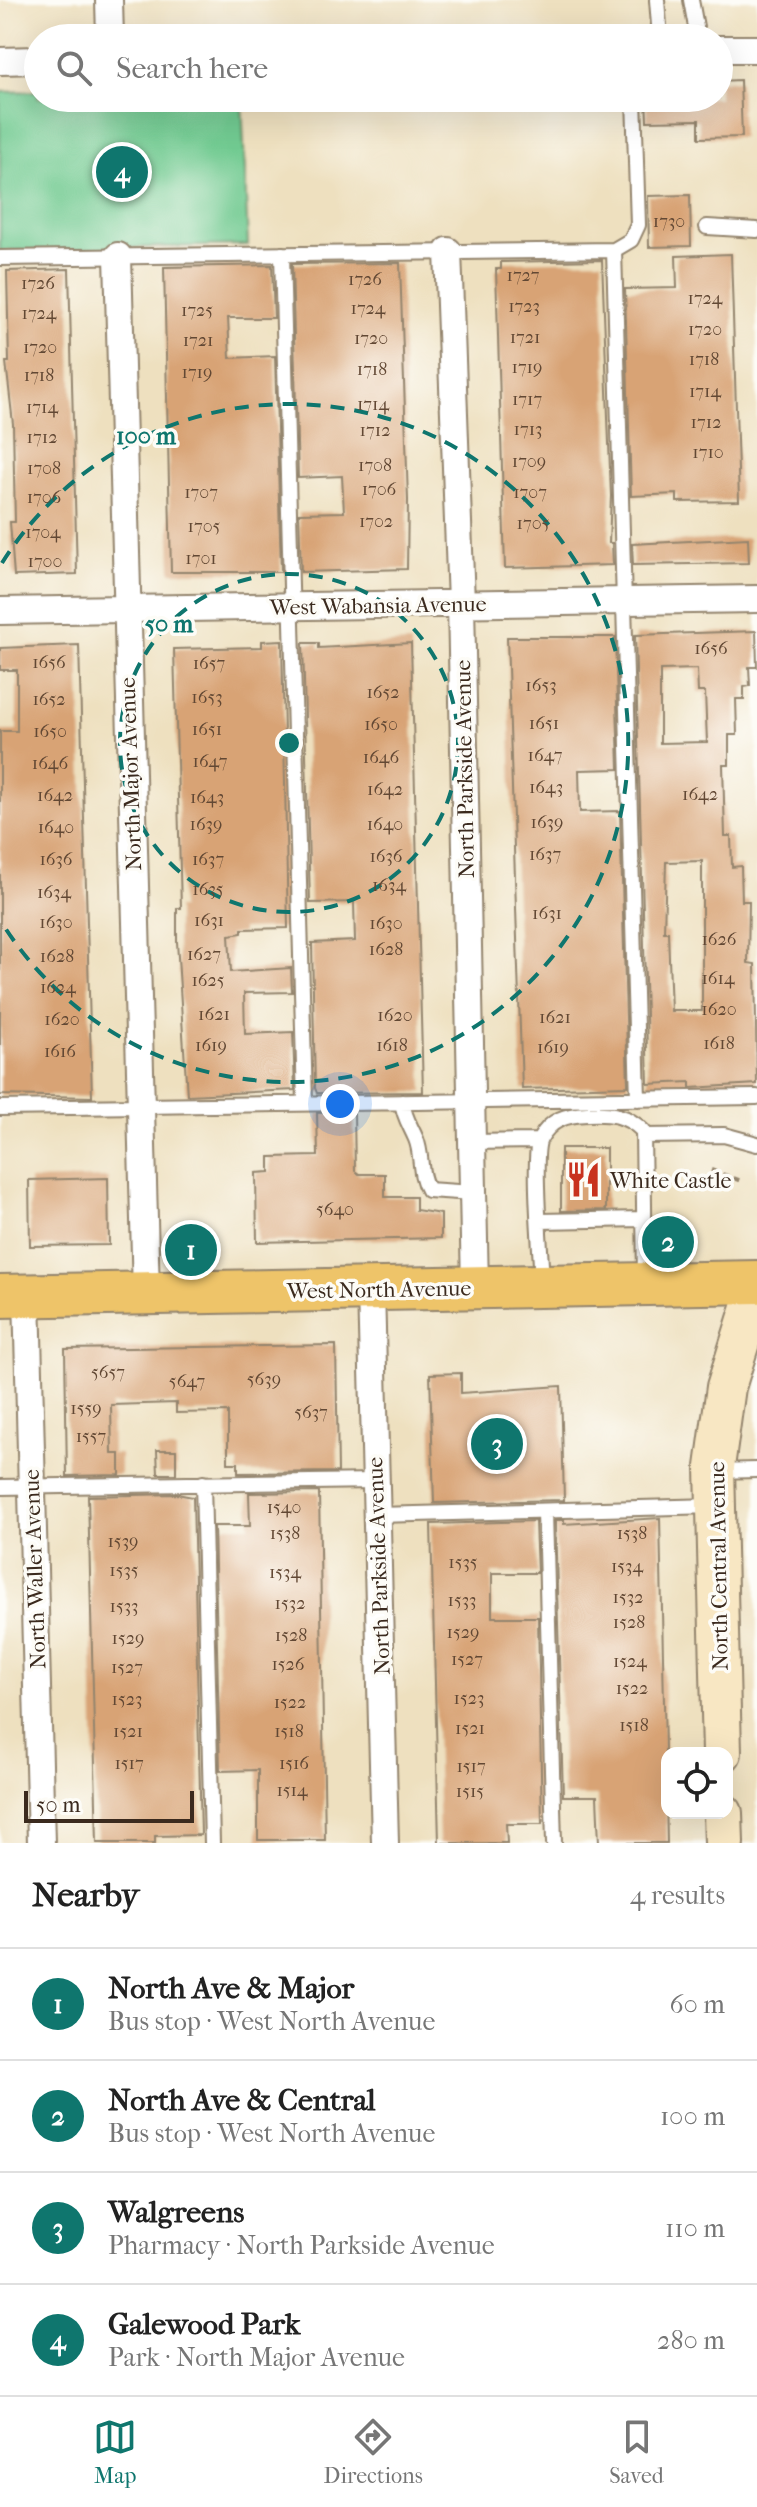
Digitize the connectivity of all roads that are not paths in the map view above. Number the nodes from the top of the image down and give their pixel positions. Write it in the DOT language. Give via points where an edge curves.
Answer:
graph roads {
  1 [pos="109,0"];
  2 [pos="657,0"];
  3 [pos="691,0"];
  4 [pos="110,24"];
  5 [pos="659,24"];
  6 [pos="695,24"];
  7 [pos="733,49"];
  8 [pos="757,49"];
  9 [pos="24,60"];
  10 [pos="0,61"];
  11 [pos="634,112"];
  12 [pos="707,227"];
  13 [pos="757,230"];
  14 [pos="614,250"];
  15 [pos="448,251"];
  16 [pos="282,254"];
  17 [pos="118,256"];
  18 [pos="0,258"];
  19 [pos="757,599"];
  20 [pos="624,600"];
  21 [pos="461,603"];
  22 [pos="292,606"];
  23 [pos="126,609"];
  24 [pos="0,611"];
  25 [pos="757,1097"];
  26 [pos="638,1099"];
  27 [pos="471,1101"];
  28 [pos="402,1102"];
  29 [pos="305,1103"];
  30 [pos="139,1106"];
  31 [pos="0,1108"];
  32 [pos="643,1133"];
  33 [pos="538,1141"];
  34 [pos="472,1142"];
  35 [pos="757,1144"];
  36 [pos="473,1193"];
  37 [pos="644,1219"];
  38 [pos="540,1221"];
  39 [pos="645,1285"];
  40 [pos="757,1285"];
  41 [pos="542,1286"];
  42 [pos="475,1288"];
  43 [pos="371,1289"];
  44 [pos="146,1293"];
  45 [pos="13,1296"];
  46 [pos="757,1470"];
  47 [pos="376,1481"];
  48 [pos="203,1483"];
  49 [pos="32,1486"];
  50 [pos="0,1487"];
  51 [pos="715,1489"];
  52 [pos="545,1512"];
  53 [pos="377,1515"];
  54 [pos="722,1747"];
  55 [pos="723,1819"];
  56 [pos="41,1843"];
  57 [pos="212,1843"];
  58 [pos="385,1843"];
  59 [pos="554,1843"];
  60 [pos="724,1843"];
  1 -- 4 [label="street"];
  2 -- 5 [label="lane"];
  3 -- 6 [label="lane"];
  7 -- 8 [label="street"];
  9 -- 10 [label="street"];
  11 -- 14 [label="lane" via="638,225 631,240"];
  12 -- 13 [label="lane"];
  14 -- 15 [label="lane"];
  14 -- 20 [label="lane"];
  15 -- 16 [label="lane"];
  15 -- 21 [label="street, North Parkside Avenue"];
  16 -- 17 [label="lane"];
  16 -- 22 [label="lane"];
  17 -- 18 [label="lane"];
  17 -- 23 [label="street, North Major Avenue"];
  19 -- 20 [label="street, West Wabansia Avenue"];
  20 -- 21 [label="street, West Wabansia Avenue"];
  20 -- 26 [label="lane"];
  21 -- 22 [label="street, West Wabansia Avenue"];
  21 -- 27 [label="street, North Parkside Avenue"];
  22 -- 23 [label="street, West Wabansia Avenue"];
  22 -- 29 [label="lane"];
  23 -- 24 [label="street, West Wabansia Avenue"];
  23 -- 30 [label="street, North Major Avenue"];
  25 -- 26 [label="lane"];
  26 -- 27 [label="lane"];
  27 -- 28 [label="lane"];
  27 -- 34 [label="street, North Parkside Avenue"];
  28 -- 29 [label="lane"];
  28 -- 36 [label="lane" via="428,1190"];
  29 -- 30 [label="lane"];
  30 -- 31 [label="lane"];
  30 -- 44 [label="street, North Major Avenue"];
  32 -- 33 [label="lane" via="631,1119 608,1113 565,1116"];
  32 -- 35 [label="lane" via="724,1135"];
  32 -- 37 [label="lane"];
  33 -- 34 [label="lane"];
  33 -- 38 [label="lane"];
  34 -- 36 [label="street, North Parkside Avenue"];
  36 -- 42 [label="street, North Parkside Avenue"];
  37 -- 38 [label="lane"];
  37 -- 39 [label="lane"];
  38 -- 41 [label="lane"];
  39 -- 40 [label="main road, West North Avenue"];
  39 -- 41 [label="main road, West North Avenue"];
  40 -- 51 [label="street, North Central Avenue" via="726,1387"];
  41 -- 42 [label="main road, West North Avenue"];
  42 -- 43 [label="main road, West North Avenue"];
  43 -- 44 [label="main road, West North Avenue"];
  43 -- 47 [label="street, North Parkside Avenue"];
  44 -- 45 [label="main road, West North Avenue"];
  45 -- 49 [label="street, North Waller Avenue"];
  46 -- 51 [label="lane"];
  47 -- 48 [label="lane"];
  47 -- 53 [label="street, North Parkside Avenue"];
  48 -- 49 [label="lane"];
  48 -- 57 [label="lane"];
  49 -- 50 [label="lane"];
  49 -- 56 [label="street, North Waller Avenue"];
  51 -- 52 [label="lane"];
  51 -- 54 [label="street, North Central Avenue"];
  52 -- 53 [label="lane"];
  52 -- 59 [label="lane"];
  53 -- 58 [label="street, North Parkside Avenue"];
  55 -- 60 [label="street"];
}
